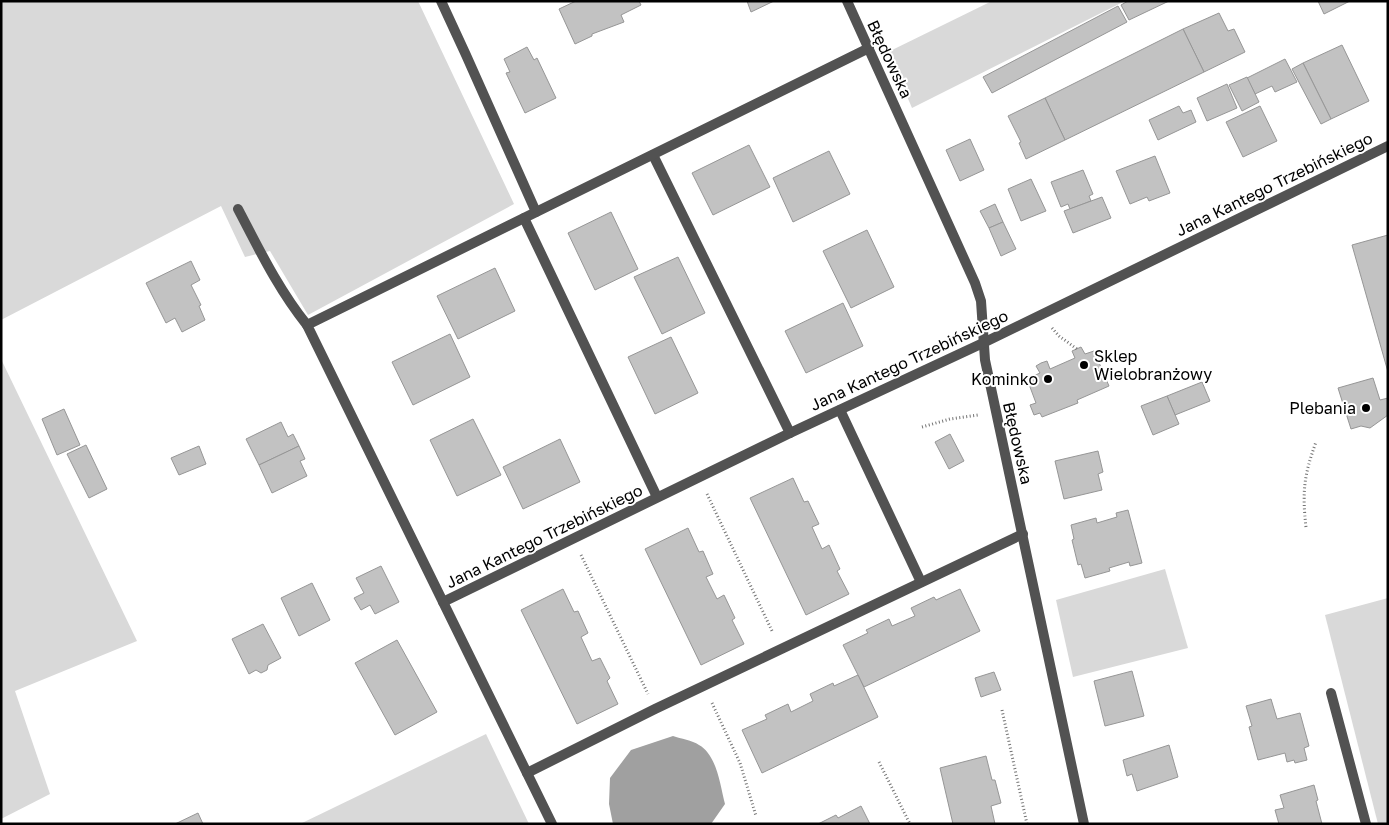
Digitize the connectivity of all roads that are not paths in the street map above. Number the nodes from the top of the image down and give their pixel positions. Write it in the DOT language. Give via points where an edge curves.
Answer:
graph roads {
  1 [pos="441,1"];
  2 [pos="847,1"];
  3 [pos="869,48"];
  4 [pos="1388,146"];
  5 [pos="653,154"];
  6 [pos="238,209"];
  7 [pos="536,212"];
  8 [pos="524,218"];
  9 [pos="307,325"];
  10 [pos="983,343"];
  11 [pos="840,410"];
  12 [pos="790,433"];
  13 [pos="657,497"];
  14 [pos="1023,534"];
  15 [pos="921,582"];
  16 [pos="443,602"];
  17 [pos="1331,693"];
  18 [pos="527,773"];
  19 [pos="552,824"];
  20 [pos="1084,824"];
  21 [pos="1366,824"];
  1 -- 7 [label="street"];
  2 -- 3 [label="street, Błędowska"];
  3 -- 5 [label="street"];
  3 -- 10 [label="street, Błędowska" via="975,283 981,302"];
  4 -- 10 [label="street, Jana Kantego Trzebińskiego"];
  5 -- 7 [label="street"];
  5 -- 12 [label="street"];
  6 -- 9 [label="street" via="279,286"];
  7 -- 8 [label="street"];
  8 -- 9 [label="street"];
  8 -- 13 [label="street"];
  9 -- 16 [label="street"];
  10 -- 11 [label="street, Jana Kantego Trzebińskiego"];
  10 -- 14 [label="street, Błędowska"];
  11 -- 12 [label="street, Jana Kantego Trzebińskiego"];
  11 -- 15 [label="street"];
  12 -- 13 [label="street, Jana Kantego Trzebińskiego"];
  13 -- 16 [label="street, Jana Kantego Trzebińskiego"];
  14 -- 15 [label="street"];
  14 -- 20 [label="street, Błędowska"];
  15 -- 18 [label="street"];
  16 -- 18 [label="street"];
  17 -- 21 [label="street"];
  18 -- 19 [label="street"];
}
